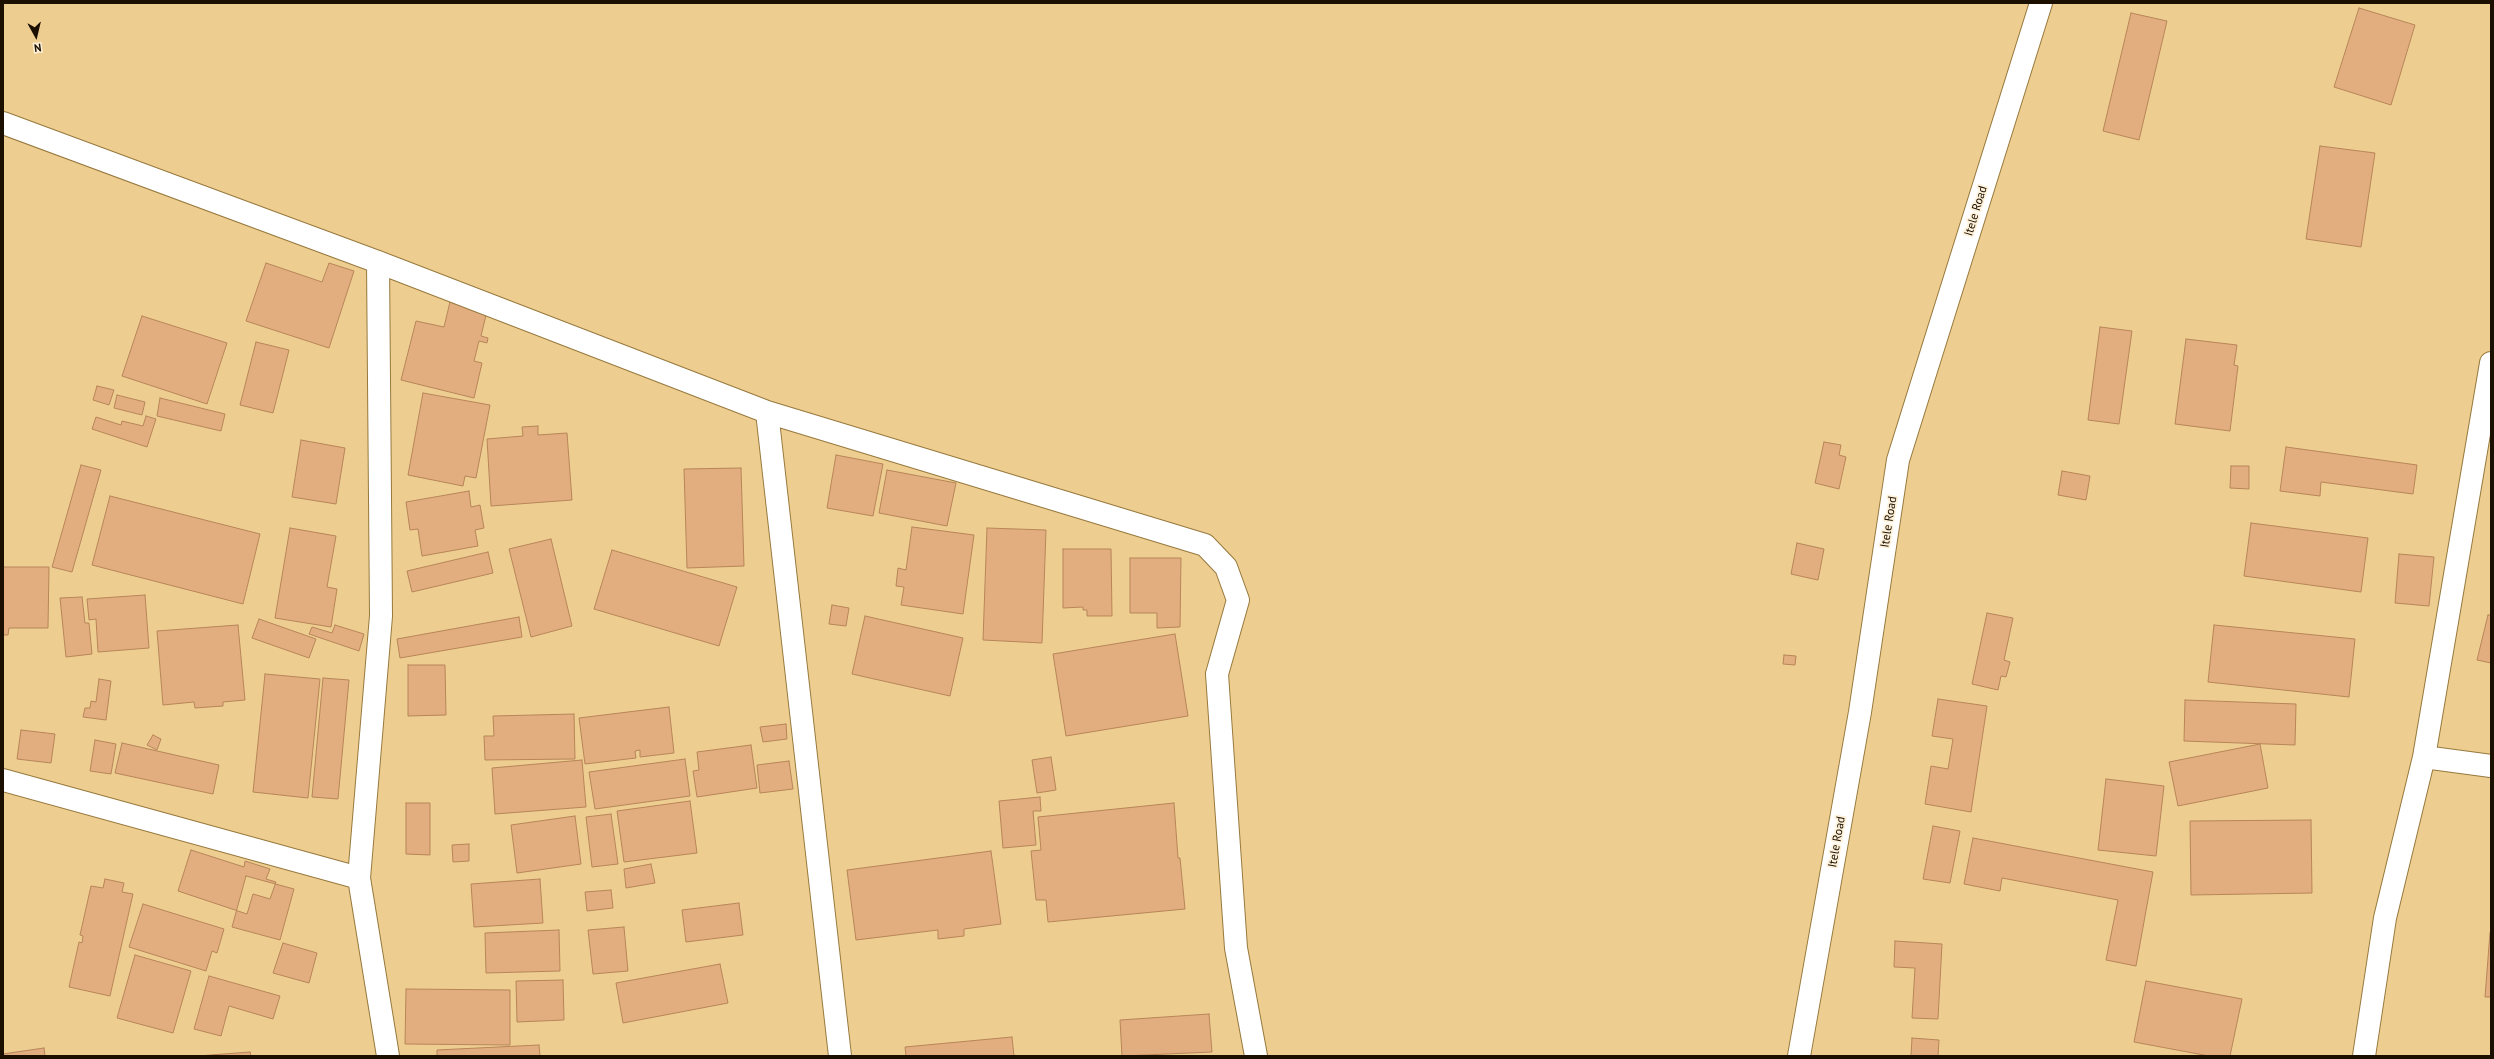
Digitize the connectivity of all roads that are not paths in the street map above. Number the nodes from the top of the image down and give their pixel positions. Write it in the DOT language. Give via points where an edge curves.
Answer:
graph roads {
  1 [pos="2041,3"];
  2 [pos="3,123"];
  3 [pos="378,262"];
  4 [pos="2491,363"];
  5 [pos="767,412"];
  6 [pos="2424,757"];
  7 [pos="2491,766"];
  8 [pos="3,780"];
  9 [pos="359,878"];
  10 [pos="388,1056"];
  11 [pos="840,1056"];
  12 [pos="1256,1056"];
  13 [pos="1799,1056"];
  14 [pos="2364,1056"];
  1 -- 13 [label="street, Itele Road" via="1898,460 1860,712"];
  2 -- 3 [label="street"];
  3 -- 5 [label="street"];
  3 -- 9 [label="street" via="380,616"];
  4 -- 6 [label="street"];
  5 -- 11 [label="street"];
  5 -- 12 [label="street" via="1205,545 1226,567 1238,600 1217,674 1236,948"];
  6 -- 7 [label="street"];
  6 -- 14 [label="street" via="2385,918"];
  8 -- 9 [label="street"];
  9 -- 10 [label="street"];
}
